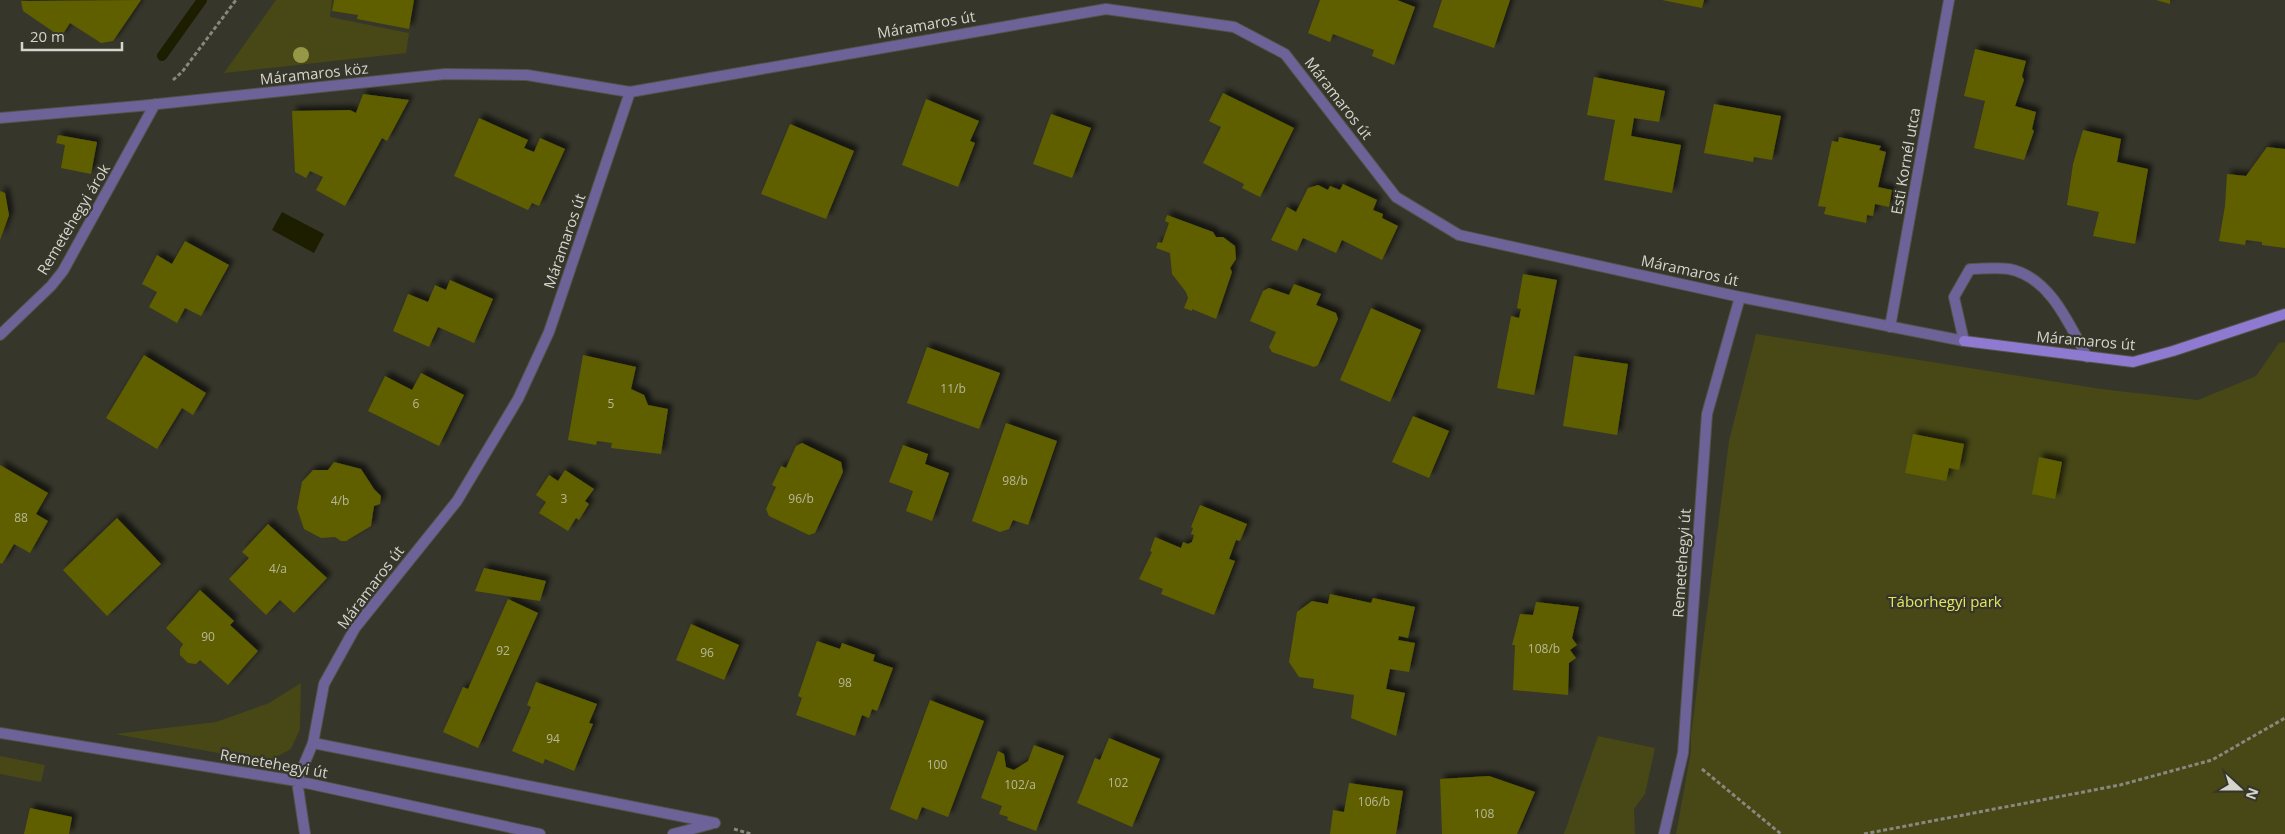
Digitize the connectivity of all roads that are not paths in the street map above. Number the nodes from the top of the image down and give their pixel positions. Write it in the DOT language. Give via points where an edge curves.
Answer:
graph roads {
  1 [pos="1949,0"];
  2 [pos="630,92"];
  3 [pos="155,104"];
  4 [pos="0,118"];
  5 [pos="1740,297"];
  6 [pos="2285,314"];
  7 [pos="1890,327"];
  8 [pos="0,335"];
  9 [pos="1964,341"];
  10 [pos="2087,356"];
  11 [pos="0,732"];
  12 [pos="313,743"];
  13 [pos="297,781"];
  14 [pos="305,834"];
  15 [pos="540,834"];
  16 [pos="673,834"];
  17 [pos="1664,834"];
  1 -- 7 [label="street, Esti Kornél utca"];
  2 -- 3 [label="street, Máramaros köz" via="528,75 445,74"];
  2 -- 5 [label="street, Máramaros út" via="1106,8 1234,27 1285,54 1396,197 1460,235"];
  2 -- 12 [label="street, Máramaros út" via="548,332 518,398 457,501 355,628 324,684"];
  3 -- 4 [label="street, Máramaros köz"];
  3 -- 8 [label="street, Remetehegyi árok" via="62,270 51,286"];
  5 -- 7 [label="street, Máramaros út"];
  5 -- 17 [label="street, Remetehegyi út" via="1706,414 1683,753"];
  6 -- 10 [label="street, Máramaros út" via="2133,362"];
  7 -- 9 [label="street, Máramaros út"];
  9 -- 10 [label="street, Máramaros út"];
  9 -- 10 [label="street" via="1954,297 1970,270 2009,269 2035,280 2060,307"];
  11 -- 13 [label="street, Remetehegyi út"];
  12 -- 13 [label="street, Máramaros út"];
  12 -- 16 [label="street" via="715,823"];
  13 -- 14 [label="street"];
  13 -- 15 [label="street, Remetehegyi út"];
}
